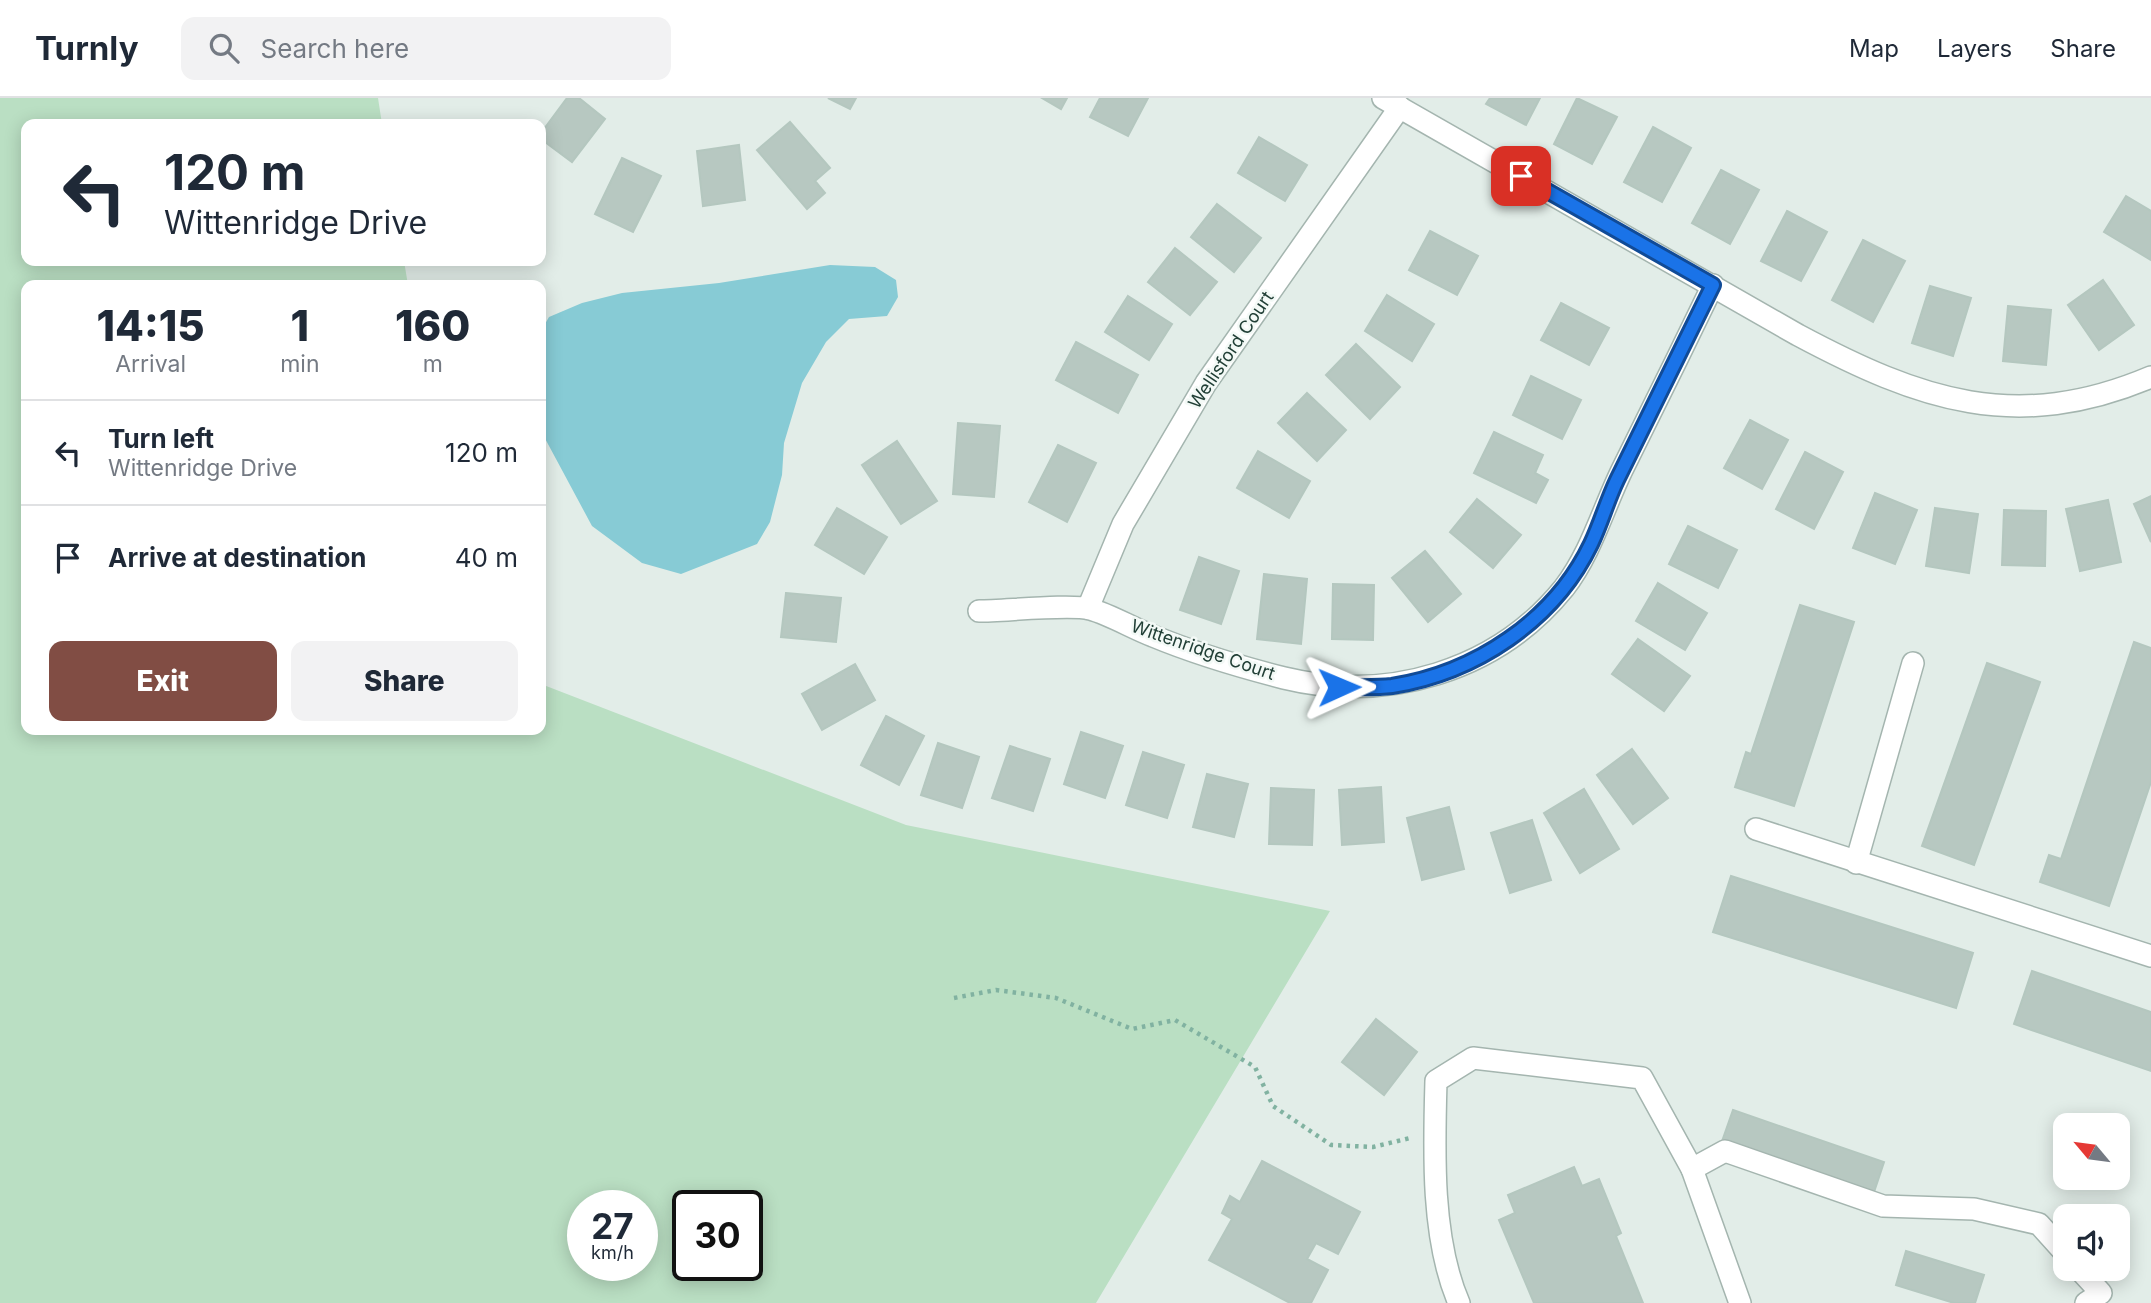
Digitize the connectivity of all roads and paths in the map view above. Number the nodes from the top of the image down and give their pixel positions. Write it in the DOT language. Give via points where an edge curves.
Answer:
graph roads {
  1 [pos="1392,102"];
  2 [pos="1713,285"];
  3 [pos="2151,377"];
  4 [pos="1088,608"];
  5 [pos="979,611"];
  6 [pos="1913,663"];
  7 [pos="1756,830"];
  8 [pos="1856,863"];
  9 [pos="2151,956"];
  10 [pos="954,998"];
  11 [pos="1434,1132"];
  12 [pos="1692,1169"];
  13 [pos="2053,1240"];
  14 [pos="2090,1281"];
  15 [pos="1451,1299"];
  16 [pos="1740,1303"];
  17 [pos="2086,1303"];
  1 -- 2 [label="street"];
  1 -- 4 [label="street, Wellisford Court" via="1206,383 1123,524"];
  2 -- 3 [label="street" via="1844,360 1938,398 1989,407 2040,406"];
  2 -- 4 [label="street, Wittenridge Court" via="1609,496 1591,544 1564,587 1487,654 1440,675 1390,686 1339,687 1258,670 1155,637"];
  4 -- 5 [label="street, Wittenridge Court"];
  6 -- 8 [label="street"];
  7 -- 8 [label="street"];
  8 -- 9 [label="street"];
  10 -- 11 [label="path" via="996,990 1056,998 1132,1029 1175,1020 1255,1067 1273,1107 1331,1145 1373,1147"];
  11 -- 12 [label="street" via="1436,1081 1473,1058 1642,1078"];
  11 -- 15 [label="street" via="1440,1232"];
  12 -- 13 [label="street" via="1725,1151 1883,1206 1974,1209 2039,1224"];
  12 -- 16 [label="street"];
  14 -- 17 [label="street" via="2101,1293"];
}
